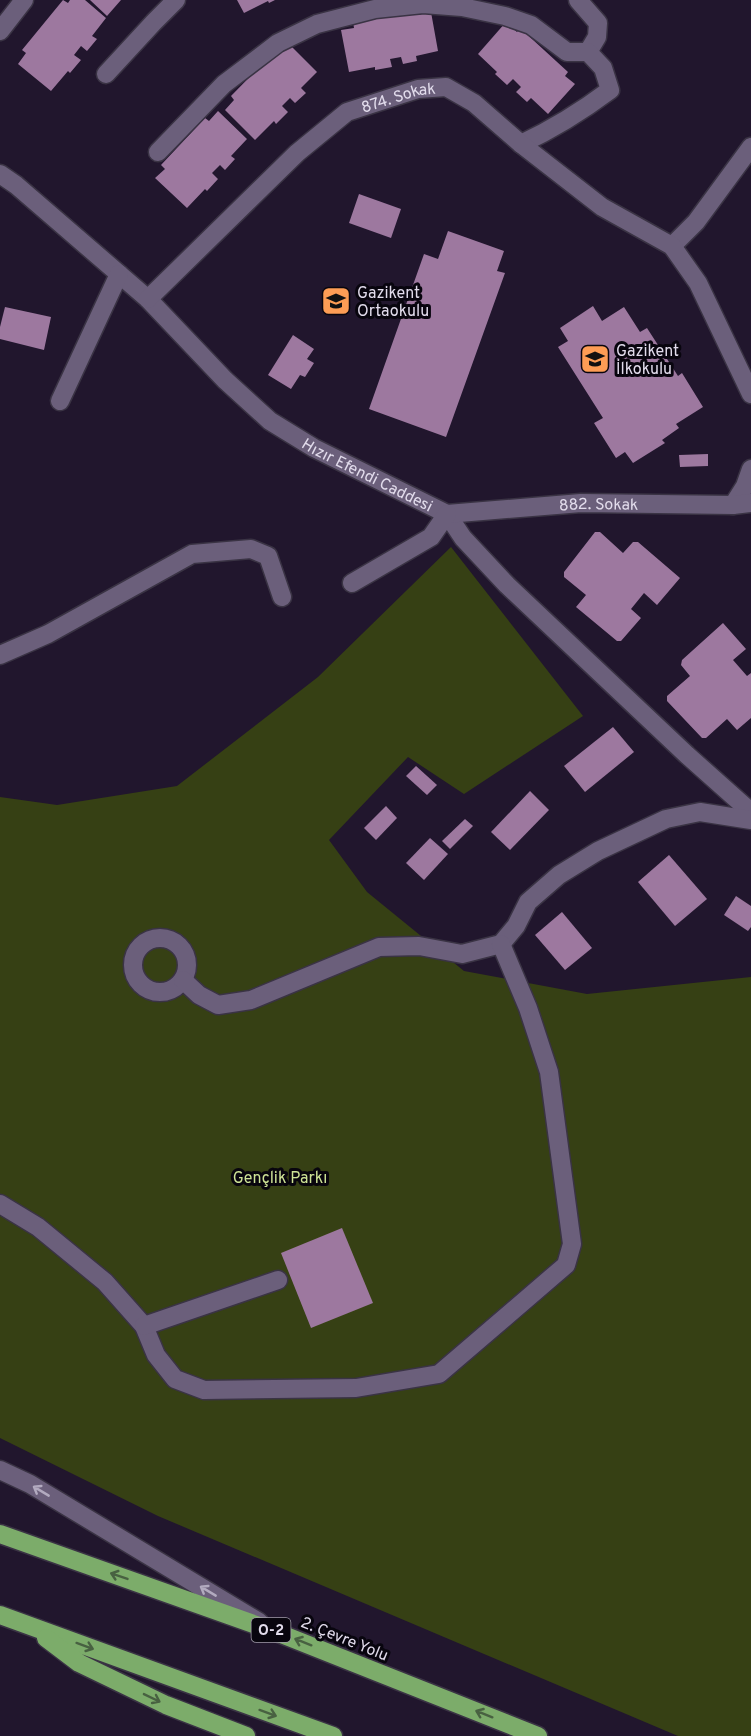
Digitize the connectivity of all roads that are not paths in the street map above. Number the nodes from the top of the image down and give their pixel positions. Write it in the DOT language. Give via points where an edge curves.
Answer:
graph roads {
  1 [pos="24,0"];
  2 [pos="176,0"];
  3 [pos="578,0"];
  4 [pos="0,31"];
  5 [pos="588,52"];
  6 [pos="106,74"];
  7 [pos="521,144"];
  8 [pos="751,147"];
  9 [pos="158,152"];
  10 [pos="0,174"];
  11 [pos="672,246"];
  12 [pos="119,274"];
  13 [pos="148,299"];
  14 [pos="751,394"];
  15 [pos="60,401"];
  16 [pos="751,469"];
  17 [pos="742,504"];
  18 [pos="447,514"];
  19 [pos="352,583"];
  20 [pos="282,597"];
  21 [pos="0,655"];
  22 [pos="751,812"];
  23 [pos="751,820"];
  24 [pos="501,944"];
  25 [pos="183,980"];
  26 [pos="0,1204"];
  27 [pos="278,1280"];
  28 [pos="144,1326"];
  29 [pos="0,1470"];
  30 [pos="0,1534"];
  31 [pos="0,1615"];
  32 [pos="30,1626"];
  33 [pos="276,1632"];
  34 [pos="246,1736"];
  35 [pos="333,1736"];
  36 [pos="538,1736"];
  1 -- 4 [label="street"];
  2 -- 6 [label="street"];
  3 -- 5 [label="street" via="598,23 597,37"];
  5 -- 7 [label="street" via="603,68 610,90 582,111"];
  5 -- 9 [label="street" via="567,52 531,26 506,16 423,4 375,9 317,24 278,43 224,84"];
  7 -- 11 [label="street, 874. Sokak" via="602,207"];
  7 -- 13 [label="street, 874. Sokak" via="474,103 446,87 418,89 347,112 297,153"];
  8 -- 11 [label="street" via="696,222"];
  10 -- 12 [label="street, Hızır Efendi Caddesi"];
  11 -- 14 [label="street, 874. Sokak" via="698,283"];
  12 -- 13 [label="street, Hızır Efendi Caddesi"];
  12 -- 15 [label="street"];
  13 -- 18 [label="street, Hızır Efendi Caddesi" via="270,421 314,448"];
  16 -- 17 [label="street"];
  17 -- 18 [label="street, 882. Sokak" via="581,503"];
  18 -- 19 [label="street" via="431,537"];
  18 -- 22 [label="street, Hızır Efendi Caddesi" via="463,538 507,585"];
  20 -- 21 [label="street" via="268,556 250,549 192,554 48,634"];
  23 -- 24 [label="street" via="700,812 666,819 598,851 559,875 528,902"];
  24 -- 25 [label="street" via="462,954 419,946 379,947 251,1000 218,1005"];
  24 -- 28 [label="street" via="549,1072 572,1244 566,1265 439,1374 356,1388 204,1390 175,1379 156,1355"];
  26 -- 28 [label="street" via="38,1227 105,1282"];
  27 -- 28 [label="street"];
  33 -- 29 [label="street, one-way" via="30,1484"];
  33 -- 30 [label="highway, 2. Çevre Yolu / O-2, one-way"];
  31 -- 32 [label="highway"];
  32 -- 34 [label="highway, one-way" via="79,1662 166,1705"];
  32 -- 35 [label="highway, one-way"];
  36 -- 33 [label="highway, 2. Çevre Yolu / O-2, one-way"];
}
